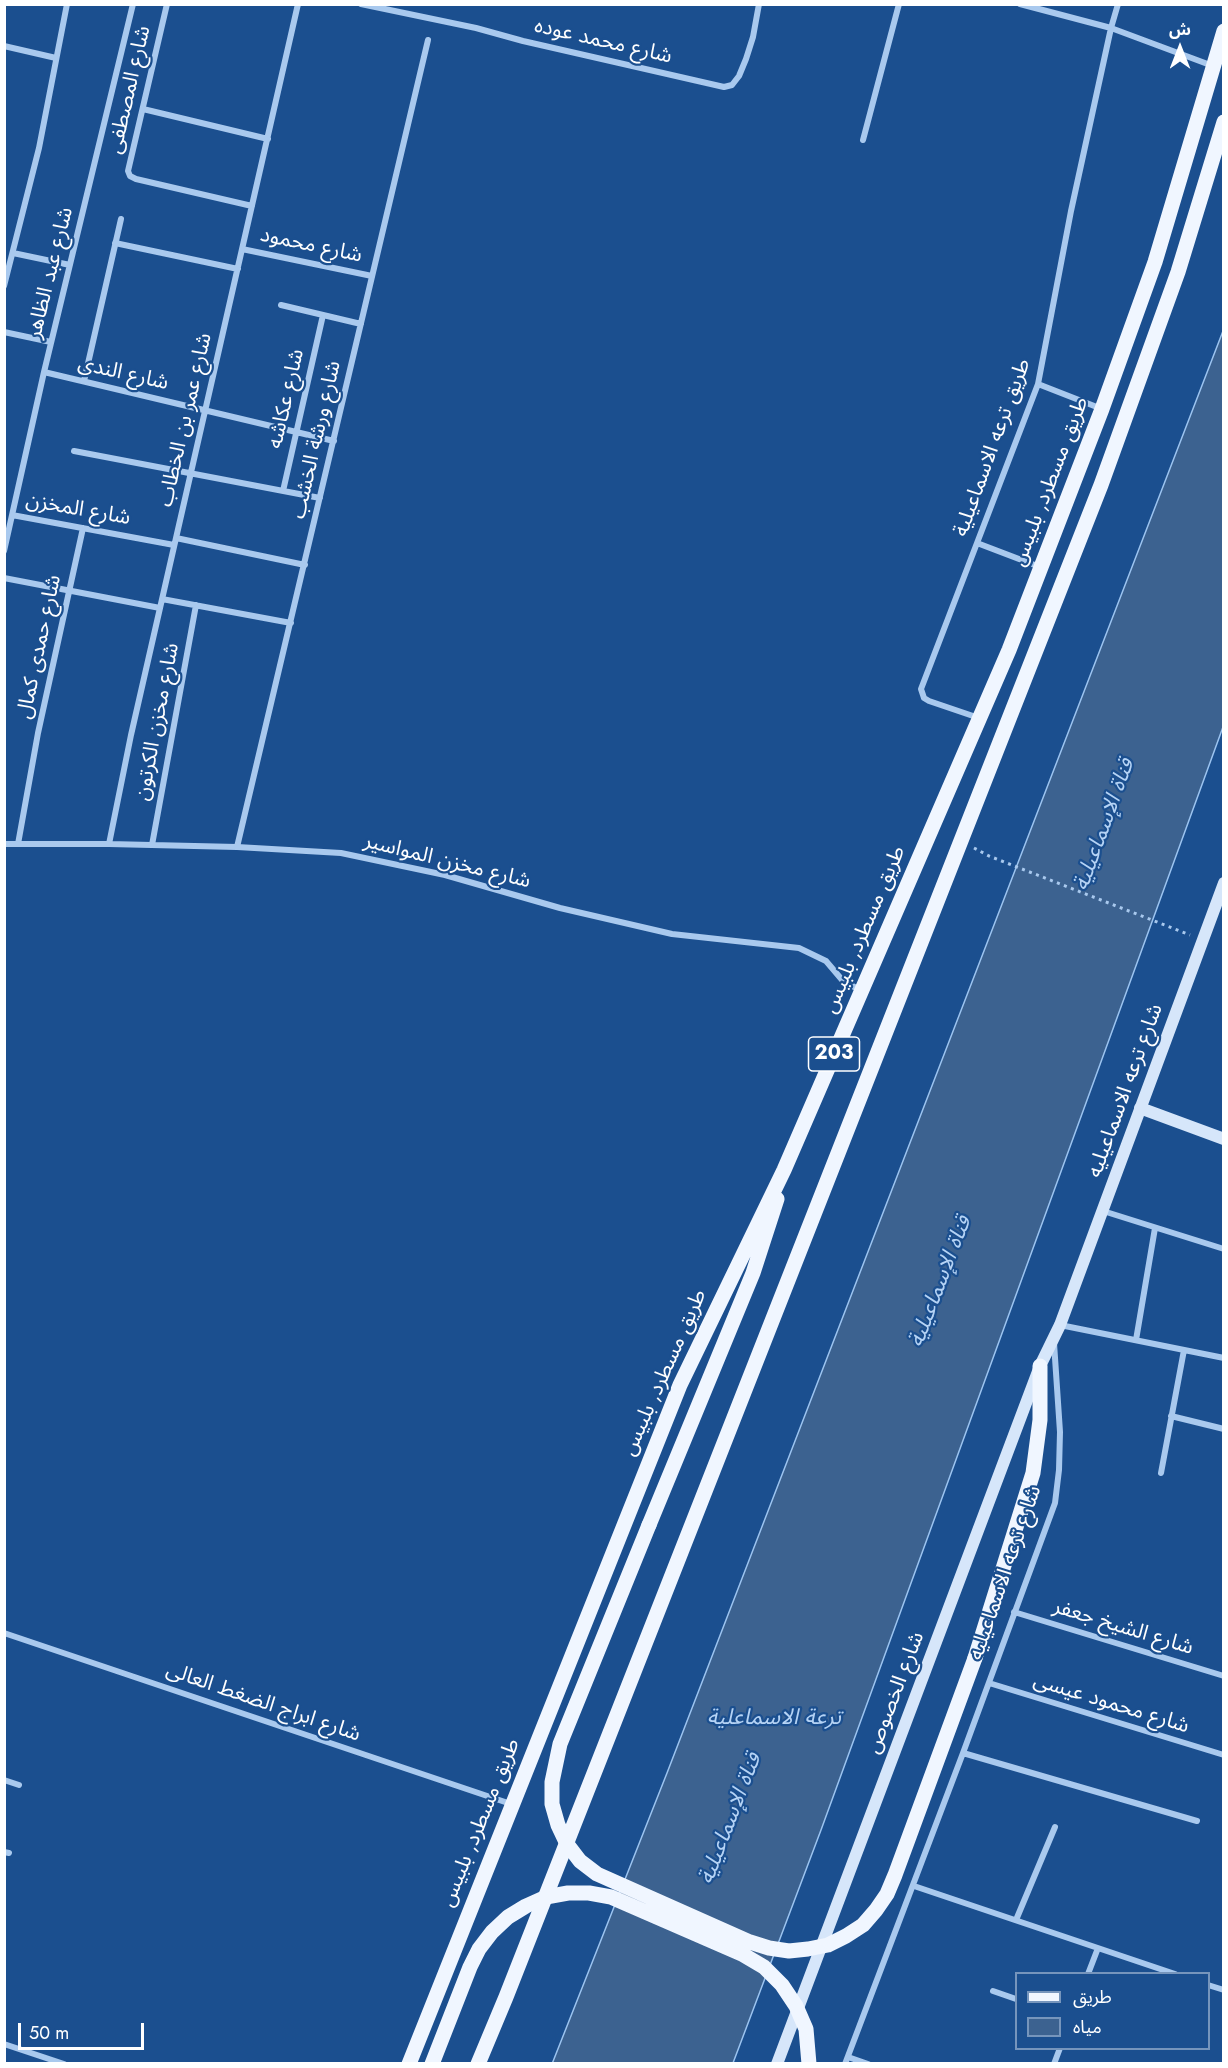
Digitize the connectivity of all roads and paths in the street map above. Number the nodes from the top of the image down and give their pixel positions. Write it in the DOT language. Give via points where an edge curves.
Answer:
graph roads {
  1 [pos="67,4"];
  2 [pos="133,4"];
  3 [pos="167,4"];
  4 [pos="298,4"];
  5 [pos="361,4"];
  6 [pos="759,4"];
  7 [pos="899,4"];
  8 [pos="1020,4"];
  9 [pos="1118,4"];
  10 [pos="1111,28"];
  11 [pos="1224,31"];
  12 [pos="428,40"];
  13 [pos="4,46"];
  14 [pos="56,58"];
  15 [pos="1214,66"];
  16 [pos="143,109"];
  17 [pos="1224,122"];
  18 [pos="268,139"];
  19 [pos="863,140"];
  20 [pos="252,206"];
  21 [pos="121,219"];
  22 [pos="116,243"];
  23 [pos="242,249"];
  24 [pos="13,253"];
  25 [pos="70,265"];
  26 [pos="237,269"];
  27 [pos="372,276"];
  28 [pos="4,286"];
  29 [pos="281,305"];
  30 [pos="323,315"];
  31 [pos="361,324"];
  32 [pos="4,332"];
  33 [pos="51,342"];
  34 [pos="44,372"];
  35 [pos="84,381"];
  36 [pos="1038,384"];
  37 [pos="1102,409"];
  38 [pos="205,411"];
  39 [pos="297,432"];
  40 [pos="334,441"];
  41 [pos="74,451"];
  42 [pos="191,474"];
  43 [pos="283,491"];
  44 [pos="321,498"];
  45 [pos="12,515"];
  46 [pos="83,528"];
  47 [pos="175,542"];
  48 [pos="977,543"];
  49 [pos="4,551"];
  50 [pos="305,565"];
  51 [pos="1041,567"];
  52 [pos="4,578"];
  53 [pos="69,590"];
  54 [pos="162,598"];
  55 [pos="196,605"];
  56 [pos="160,608"];
  57 [pos="291,623"];
  58 [pos="980,718"];
  59 [pos="4,844"];
  60 [pos="18,844"];
  61 [pos="109,844"];
  62 [pos="152,845"];
  63 [pos="237,847"];
  64 [pos="990,856"];
  65 [pos="1224,883"];
  66 [pos="1202,940"];
  67 [pos="862,991"];
  68 [pos="1140,1108"];
  69 [pos="1224,1139"];
  70 [pos="784,1170"];
  71 [pos="1102,1211"];
  72 [pos="1155,1228"];
  73 [pos="1224,1249"];
  74 [pos="1060,1324"];
  75 [pos="1054,1337"];
  76 [pos="1136,1340"];
  77 [pos="1184,1350"];
  78 [pos="1224,1358"];
  79 [pos="1040,1366"];
  80 [pos="1172,1416"];
  81 [pos="1224,1429"];
  82 [pos="1161,1473"];
  83 [pos="1014,1612"];
  84 [pos="4,1633"];
  85 [pos="1224,1676"];
  86 [pos="989,1683"];
  87 [pos="963,1753"];
  88 [pos="1224,1755"];
  89 [pos="4,1780"];
  90 [pos="19,1785"];
  91 [pos="511,1804"];
  92 [pos="1197,1821"];
  93 [pos="1056,1827"];
  94 [pos="914,1886"];
  95 [pos="1016,1920"];
  96 [pos="1098,1948"];
  97 [pos="1089,1972"];
  98 [pos="1169,1972"];
  99 [pos="993,1991"];
  100 [pos="1015,1998"];
  101 [pos="4,2044"];
  102 [pos="1060,2050"];
  103 [pos="847,2060"];
  104 [pos="64,2064"];
  105 [pos="409,2064"];
  106 [pos="432,2064"];
  107 [pos="477,2064"];
  108 [pos="777,2064"];
  109 [pos="809,2064"];
  110 [pos="868,2064"];
  111 [pos="1054,2064"];
  1 -- 14 [label="street"];
  2 -- 25 [label="street, شارع عبد الظاهر"];
  3 -- 16 [label="street, شارع المصطفى"];
  4 -- 18 [label="street, شارع عمر بن الخطاب"];
  5 -- 6 [label="street, شارع محمد عوده" via="724,87 732,85 739,76 753,37"];
  7 -- 19 [label="street"];
  8 -- 10 [label="street"];
  9 -- 10 [label="street, طريق ترعه الاسماعيلية"];
  10 -- 15 [label="street"];
  10 -- 36 [label="street, طريق ترعه الاسماعيلية"];
  11 -- 15 [label="main road, طريق مسطرد, بلبيس / 203"];
  12 -- 27 [label="street, شارع ورشة الخشب"];
  13 -- 14 [label="street"];
  14 -- 24 [label="street"];
  15 -- 37 [label="main road, طريق مسطرد, بلبيس / 203" via="1155,262"];
  16 -- 18 [label="street"];
  16 -- 20 [label="street, شارع المصطفى" via="130,176"];
  17 -- 107 [label="main road, 203" via="1178,272 1101,485"];
  18 -- 20 [label="street, شارع عمر بن الخطاب"];
  20 -- 23 [label="street, شارع عمر بن الخطاب"];
  21 -- 22 [label="street"];
  22 -- 26 [label="street"];
  22 -- 35 [label="street"];
  23 -- 26 [label="street, شارع عمر بن الخطاب"];
  23 -- 27 [label="street, شارع محمود"];
  24 -- 25 [label="street"];
  24 -- 28 [label="street"];
  25 -- 33 [label="street, شارع عبد الظاهر"];
  26 -- 38 [label="street, شارع عمر بن الخطاب"];
  27 -- 31 [label="street, شارع ورشة الخشب"];
  29 -- 30 [label="street"];
  30 -- 31 [label="street"];
  30 -- 39 [label="street, شارع عكاشه"];
  31 -- 40 [label="street, شارع ورشة الخشب"];
  32 -- 33 [label="street"];
  33 -- 34 [label="street, شارع عبد الظاهر"];
  34 -- 35 [label="street, شارع الندى"];
  34 -- 45 [label="street, شارع عبد الظاهر"];
  35 -- 38 [label="street, شارع الندى"];
  36 -- 37 [label="street"];
  36 -- 48 [label="street, طريق ترعه الاسماعيلية"];
  37 -- 51 [label="main road, طريق مسطرد, بلبيس / 203"];
  38 -- 39 [label="street, شارع الندى"];
  38 -- 42 [label="street, شارع عمر بن الخطاب"];
  39 -- 40 [label="street, شارع الندى"];
  39 -- 43 [label="street, شارع عكاشه"];
  40 -- 44 [label="street, شارع ورشة الخشب"];
  41 -- 42 [label="street"];
  42 -- 43 [label="street"];
  42 -- 47 [label="street, شارع عمر بن الخطاب"];
  43 -- 44 [label="street"];
  44 -- 50 [label="street, شارع ورشة الخشب"];
  45 -- 46 [label="street, شارع المخزن"];
  45 -- 49 [label="street, شارع عبد الظاهر"];
  46 -- 47 [label="street, شارع المخزن"];
  46 -- 53 [label="street, شارع حمدى كمال"];
  47 -- 50 [label="street, شارع المخزن"];
  47 -- 54 [label="street, شارع عمر بن الخطاب"];
  48 -- 51 [label="street"];
  48 -- 58 [label="street, طريق ترعه الاسماعيلية" via="921,689 928,700"];
  50 -- 57 [label="street, شارع ورشة الخشب"];
  51 -- 58 [label="main road, طريق مسطرد, بلبيس / 203"];
  52 -- 53 [label="street"];
  53 -- 56 [label="street"];
  53 -- 60 [label="street, شارع حمدى كمال"];
  54 -- 55 [label="street"];
  54 -- 56 [label="street, شارع عمر بن الخطاب"];
  55 -- 57 [label="street"];
  55 -- 62 [label="street, شارع مخزن الكرتون"];
  56 -- 61 [label="street, شارع عمر بن الخطاب"];
  57 -- 63 [label="street, شارع ورشة الخشب"];
  58 -- 67 [label="main road, طريق مسطرد, بلبيس / 203"];
  59 -- 60 [label="street, شارع مخزن المواسير"];
  60 -- 61 [label="street, شارع مخزن المواسير"];
  61 -- 62 [label="street, شارع مخزن المواسير"];
  62 -- 63 [label="street, شارع مخزن المواسير"];
  63 -- 67 [label="street, شارع مخزن المواسير" via="341,853 445,875 560,908 672,934 800,948 826,961 843,981"];
  64 -- 66 [label="path"];
  65 -- 66 [label="main road, شارع ترعه الاسماعيليه"];
  66 -- 68 [label="main road, شارع ترعه الاسماعيليه"];
  67 -- 70 [label="main road, طريق مسطرد, بلبيس / 203"];
  68 -- 69 [label="main road"];
  68 -- 71 [label="main road, شارع ترعه الاسماعيليه"];
  70 -- 79 [label="main road, bridge" via="759,1257 554,1764 552,1804 567,1844 580,1861 597,1874 769,1948 789,1951 828,1945 854,1930 876,1910 895,1875 975,1658 1033,1473 1040,1419"];
  70 -- 91 [label="main road, طريق مسطرد, بلبيس / 203" via="680,1385"];
  71 -- 72 [label="street"];
  71 -- 74 [label="main road, شارع ترعه الاسماعيليه"];
  72 -- 73 [label="street"];
  72 -- 76 [label="street"];
  74 -- 75 [label="main road, شارع ترعه الاسماعيليه"];
  74 -- 76 [label="street"];
  75 -- 79 [label="main road, شارع الخصوص"];
  75 -- 83 [label="street, شارع ترعه الاسماعيليه" via="1060,1432 1055,1503"];
  76 -- 77 [label="street"];
  77 -- 78 [label="street"];
  77 -- 80 [label="street"];
  79 -- 108 [label="main road, شارع الخصوص"];
  80 -- 81 [label="street"];
  80 -- 82 [label="street"];
  83 -- 85 [label="street, شارع الشيخ جعفر"];
  83 -- 86 [label="street, شارع ترعه الاسماعيليه"];
  84 -- 91 [label="street, شارع ابراج الضغط العالى"];
  86 -- 87 [label="street, شارع ترعه الاسماعيليه"];
  86 -- 88 [label="street, شارع محمود عيسى"];
  87 -- 92 [label="street"];
  87 -- 94 [label="street, شارع ترعه الاسماعيليه"];
  89 -- 90 [label="street"];
  91 -- 105 [label="main road, طريق مسطرد, بلبيس / 203"];
  93 -- 95 [label="street"];
  94 -- 95 [label="street"];
  94 -- 103 [label="street, شارع ترعه الاسماعيليه"];
  95 -- 96 [label="street"];
  96 -- 97 [label="street"];
  96 -- 98 [label="street"];
  99 -- 100 [label="street"];
  101 -- 104 [label="street"];
  102 -- 111 [label="street"];
  103 -- 110 [label="street"];
  106 -- 109 [label="main road, bridge" via="470,1967 492,1932 526,1906 567,1893 589,1893 611,1897 764,1967 796,2006 806,2029"];
}
